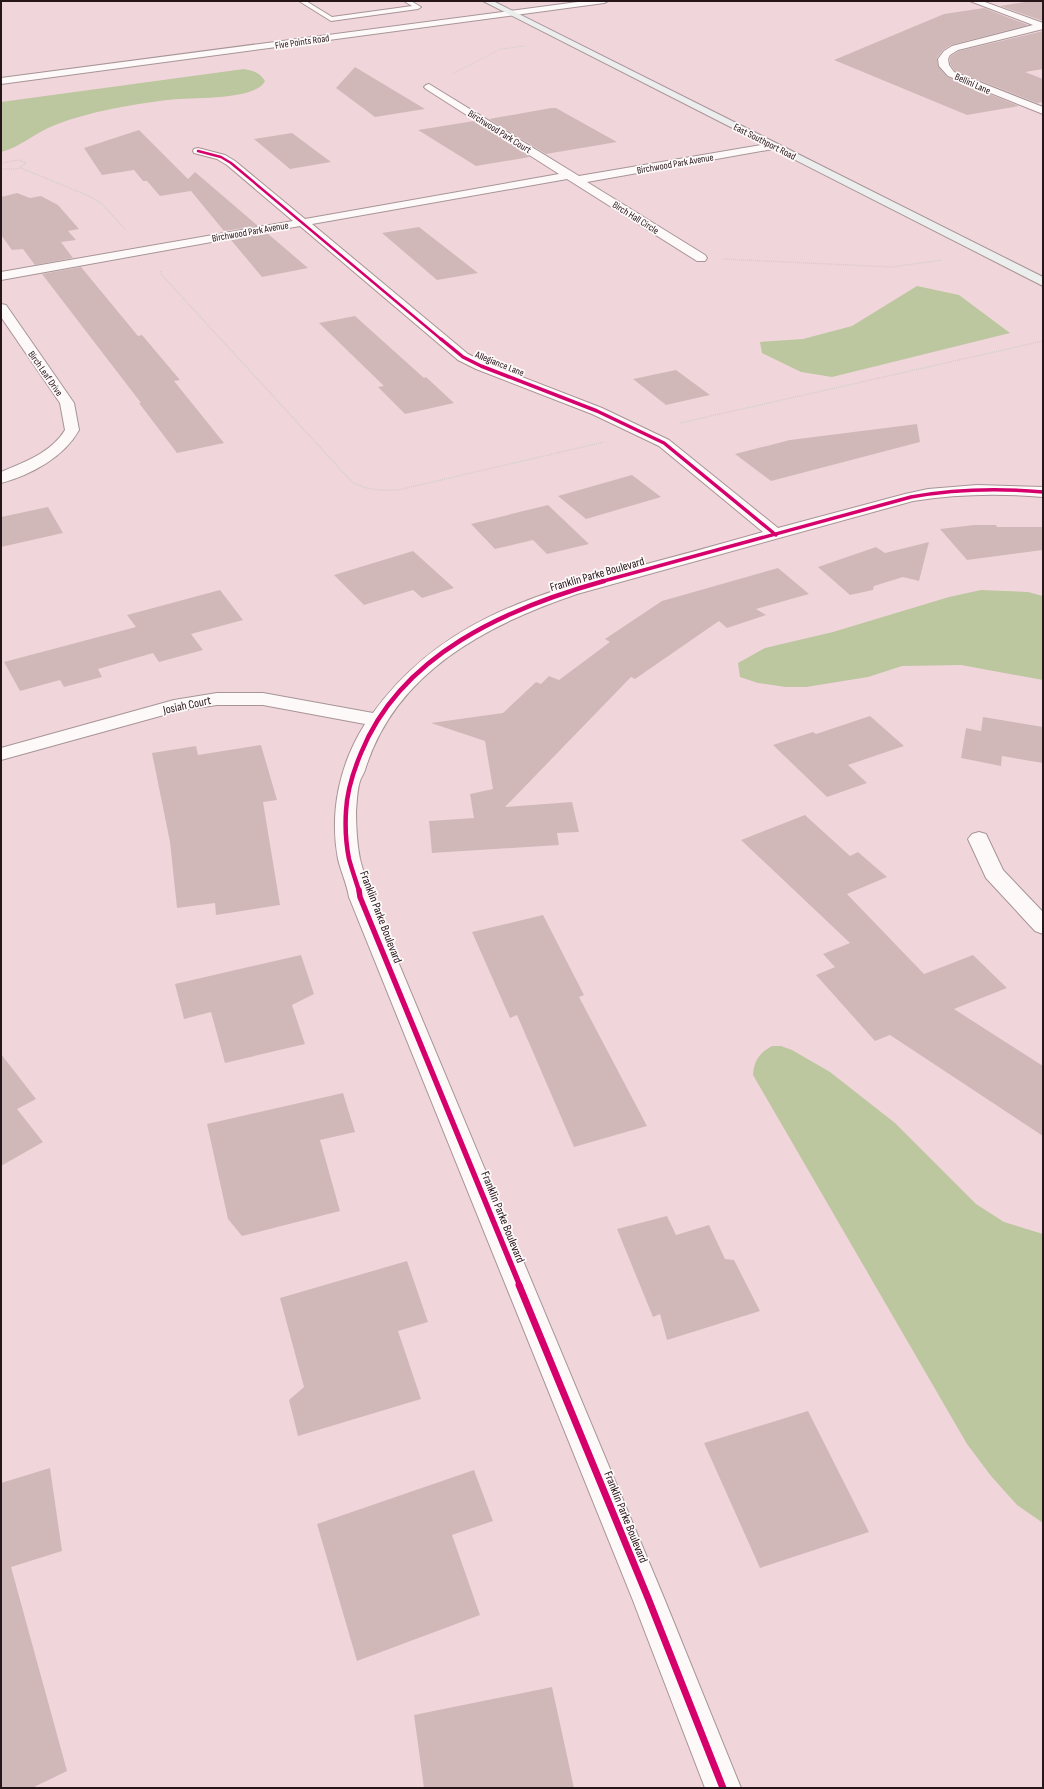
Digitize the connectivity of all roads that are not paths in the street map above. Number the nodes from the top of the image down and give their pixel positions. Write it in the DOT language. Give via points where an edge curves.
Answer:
graph roads {
  1 [pos="302,1"];
  2 [pos="407,1"];
  3 [pos="486,1"];
  4 [pos="604,1"];
  5 [pos="974,1"];
  6 [pos="512,13"];
  7 [pos="1043,26"];
  8 [pos="1,81"];
  9 [pos="429,87"];
  10 [pos="1043,111"];
  11 [pos="757,137"];
  12 [pos="736,141"];
  13 [pos="773,146"];
  14 [pos="198,151"];
  15 [pos="571,173"];
  16 [pos="301,222"];
  17 [pos="701,258"];
  18 [pos="1,276"];
  19 [pos="1043,282"];
  20 [pos="1,308"];
  21 [pos="1,478"];
  22 [pos="1043,492"];
  23 [pos="776,535"];
  24 [pos="377,720"];
  25 [pos="1,754"];
  26 [pos="979,839"];
  27 [pos="1043,926"];
  28 [pos="723,1788"];
  1 -- 2 [label="lane" via="331,19 418,7"];
  3 -- 6 [label="main road, East Southport Road"];
  4 -- 6 [label="street, Five Points Road"];
  5 -- 7 [label="street"];
  6 -- 8 [label="street, Five Points Road"];
  6 -- 11 [label="main road, East Southport Road"];
  7 -- 10 [label="street, Bellini Lane" via="955,48 943,59 944,66 951,74"];
  9 -- 15 [label="street, Birchwood Park Court"];
  11 -- 12 [label="street"];
  11 -- 13 [label="main road, East Southport Road"];
  13 -- 15 [label="street, Birchwood Park Avenue"];
  13 -- 19 [label="main road, East Southport Road"];
  14 -- 16 [label="street, Allegiance Lane" via="221,157 231,163"];
  15 -- 16 [label="street, Birchwood Park Avenue"];
  15 -- 17 [label="street, Birch Hall Circle"];
  16 -- 18 [label="street, Birchwood Park Avenue"];
  16 -- 23 [label="street, Allegiance Lane" via="463,357 603,413 664,442"];
  20 -- 21 [label="street, Birch Leaf Drive" via="67,403 72,430 53,452"];
  22 -- 23 [label="street, Franklin Parke Boulevard" via="990,489 931,493"];
  23 -- 24 [label="street, Franklin Parke Boulevard" via="571,590 509,613 468,635 425,666 395,695"];
  24 -- 25 [label="street, Josiah Court" via="263,699 217,699 180,704"];
  24 -- 28 [label="street, Franklin Parke Boulevard" via="355,764 346,811 350,861 360,897 648,1598"];
  26 -- 27 [label="street" via="994,873"];
}
